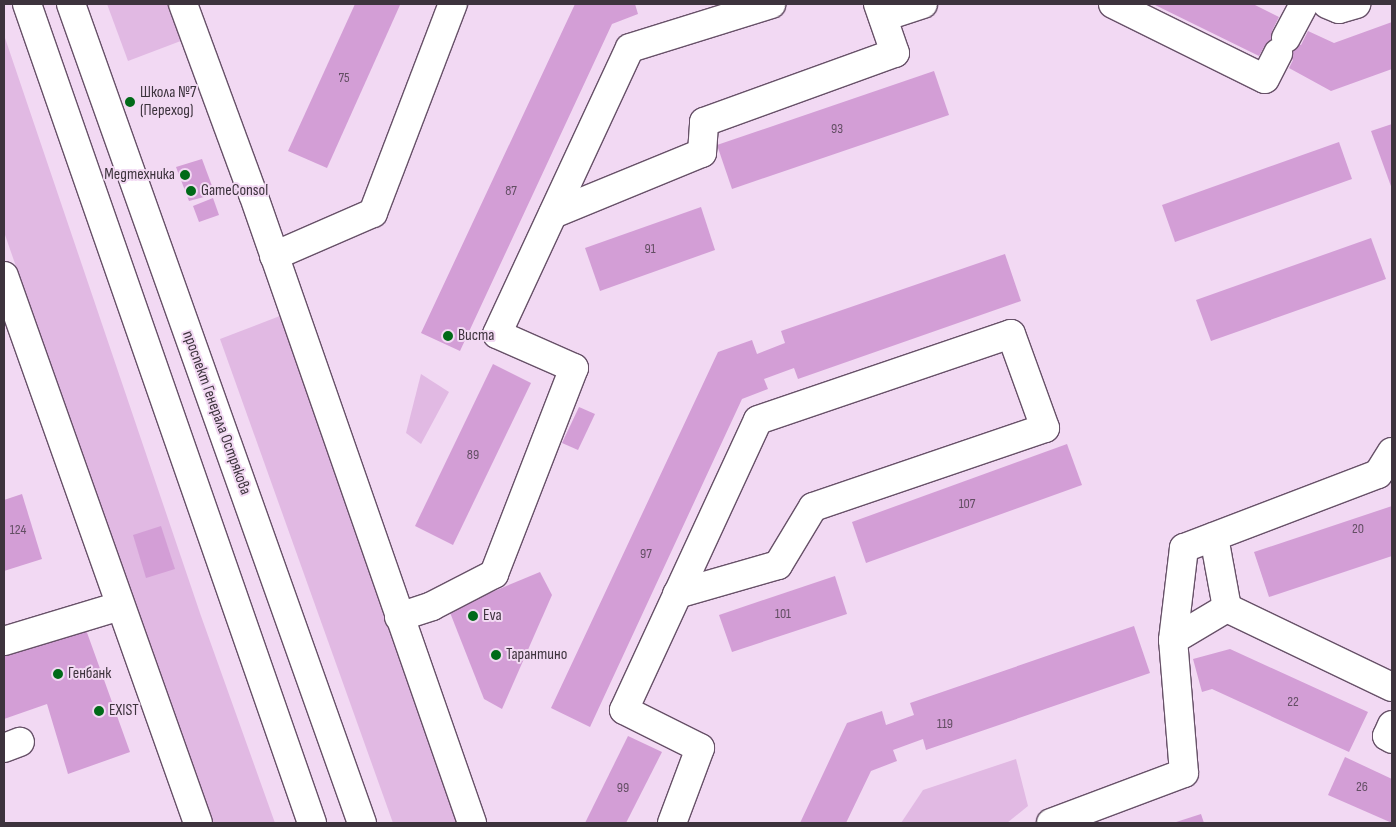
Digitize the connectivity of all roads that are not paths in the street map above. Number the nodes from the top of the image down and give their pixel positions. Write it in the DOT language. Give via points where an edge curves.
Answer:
graph roads {
  1 [pos="27,4"];
  2 [pos="71,4"];
  3 [pos="183,4"];
  4 [pos="453,4"];
  5 [pos="771,4"];
  6 [pos="923,4"];
  7 [pos="1113,4"];
  8 [pos="1304,4"];
  9 [pos="1327,4"];
  10 [pos="1356,4"];
  11 [pos="881,10"];
  12 [pos="553,214"];
  13 [pos="274,256"];
  14 [pos="4,276"];
  15 [pos="1392,452"];
  16 [pos="1214,537"];
  17 [pos="677,594"];
  18 [pos="120,606"];
  19 [pos="1227,608"];
  20 [pos="399,617"];
  21 [pos="1174,640"];
  22 [pos="4,641"];
  23 [pos="1392,687"];
  24 [pos="1392,725"];
  25 [pos="1392,739"];
  26 [pos="198,823"];
  27 [pos="312,823"];
  28 [pos="362,823"];
  29 [pos="472,823"];
  30 [pos="672,823"];
  31 [pos="1051,823"];
  1 -- 27 [label="main road"];
  2 -- 28 [label="main road, проспект Генерала Острякова"];
  3 -- 13 [label="main road"];
  4 -- 13 [label="main road" via="372,213"];
  5 -- 12 [label="main road" via="630,48"];
  6 -- 11 [label="main road"];
  7 -- 8 [label="main road" via="1265,79"];
  9 -- 10 [label="main road" via="1339,10"];
  11 -- 12 [label="main road" via="895,53 704,122 702,153"];
  12 -- 20 [label="main road" via="497,334 574,368 494,574 432,606"];
  13 -- 20 [label="main road"];
  14 -- 18 [label="main road"];
  15 -- 16 [label="main road" via="1378,474"];
  16 -- 19 [label="main road"];
  16 -- 21 [label="main road" via="1184,548"];
  17 -- 17 [label="main road" via="758,420 1012,334 1045,428 813,507 778,565"];
  17 -- 30 [label="main road" via="624,710 700,748"];
  18 -- 22 [label="main road"];
  18 -- 26 [label="main road"];
  19 -- 21 [label="main road"];
  19 -- 23 [label="main road"];
  20 -- 29 [label="main road"];
  21 -- 31 [label="main road" via="1184,773"];
  24 -- 25 [label="main road" via="1387,736"];
}
